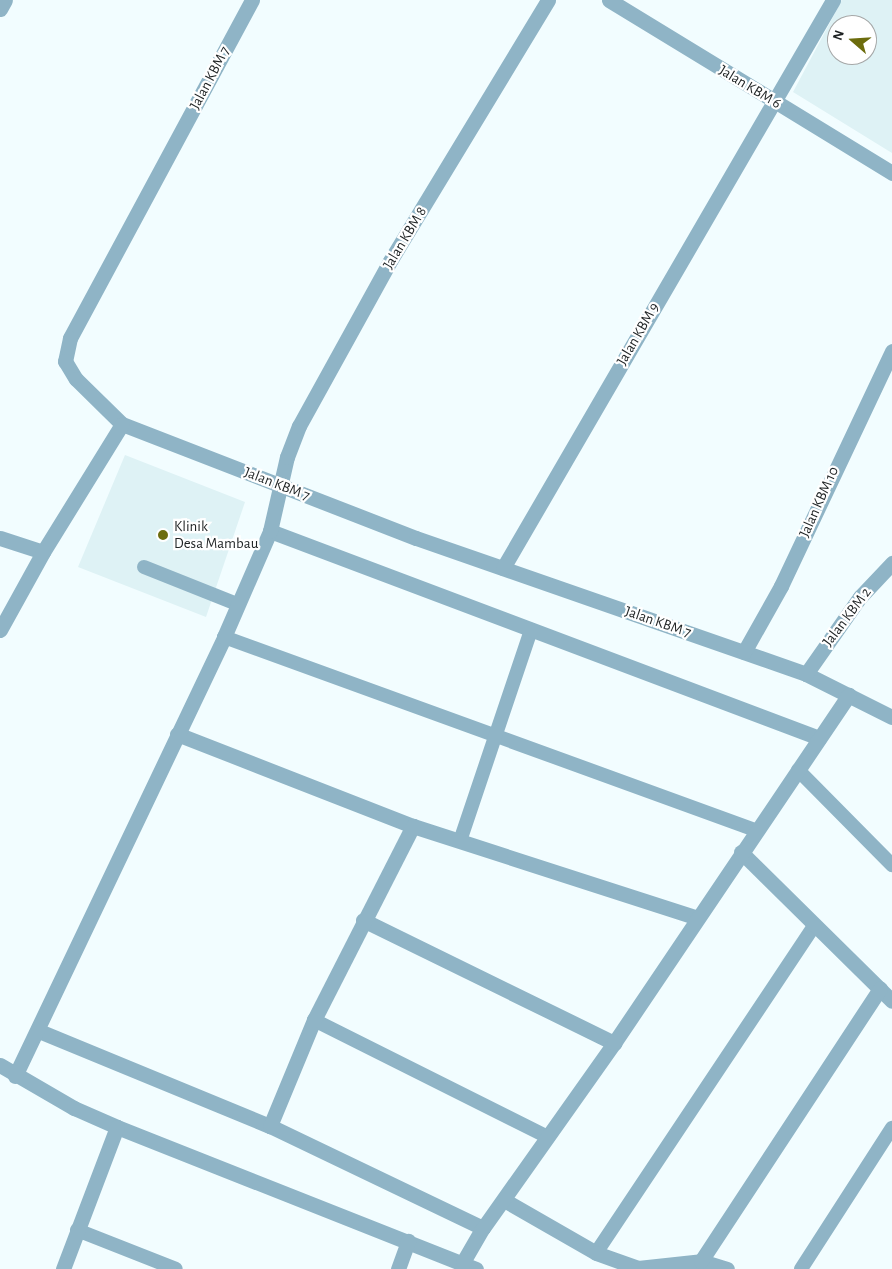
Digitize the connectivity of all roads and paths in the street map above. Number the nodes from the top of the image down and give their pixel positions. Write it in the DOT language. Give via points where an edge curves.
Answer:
graph roads {
  1 [pos="5,0"];
  2 [pos="252,0"];
  3 [pos="548,0"];
  4 [pos="609,0"];
  5 [pos="833,0"];
  6 [pos="0,10"];
  7 [pos="774,101"];
  8 [pos="892,173"];
  9 [pos="892,350"];
  10 [pos="122,424"];
  11 [pos="280,485"];
  12 [pos="270,531"];
  13 [pos="0,538"];
  14 [pos="43,552"];
  15 [pos="892,563"];
  16 [pos="144,568"];
  17 [pos="503,568"];
  18 [pos="236,604"];
  19 [pos="0,630"];
  20 [pos="531,630"];
  21 [pos="224,637"];
  22 [pos="744,652"];
  23 [pos="806,674"];
  24 [pos="849,695"];
  25 [pos="892,717"];
  26 [pos="177,734"];
  27 [pos="495,736"];
  28 [pos="819,738"];
  29 [pos="798,770"];
  30 [pos="413,826"];
  31 [pos="755,830"];
  32 [pos="460,841"];
  33 [pos="741,852"];
  34 [pos="892,865"];
  35 [pos="698,918"];
  36 [pos="363,920"];
  37 [pos="815,925"];
  38 [pos="880,988"];
  39 [pos="892,1001"];
  40 [pos="314,1020"];
  41 [pos="39,1031"];
  42 [pos="614,1043"];
  43 [pos="0,1065"];
  44 [pos="15,1076"];
  45 [pos="270,1126"];
  46 [pos="118,1127"];
  47 [pos="892,1128"];
  48 [pos="548,1138"];
  49 [pos="504,1200"];
  50 [pos="483,1228"];
  51 [pos="78,1230"];
  52 [pos="408,1241"];
  53 [pos="596,1253"];
  54 [pos="701,1261"];
  55 [pos="469,1266"];
  56 [pos="63,1269"];
  57 [pos="176,1269"];
  58 [pos="398,1269"];
  59 [pos="728,1269"];
  60 [pos="801,1269"];
  1 -- 6 [label="street"];
  2 -- 10 [label="street, Jalan KBM 7" via="70,338 65,361 76,379"];
  3 -- 11 [label="street, Jalan KBM 8" via="390,261 299,426"];
  4 -- 7 [label="street, Jalan KBM 6"];
  5 -- 7 [label="street, Jalan KBM 9"];
  7 -- 8 [label="street, Jalan KBM 6"];
  7 -- 17 [label="street, Jalan KBM 9"];
  9 -- 22 [label="street, Jalan KBM 10" via="781,586"];
  10 -- 11 [label="street, Jalan KBM 7"];
  10 -- 14 [label="street"];
  11 -- 12 [label="street, Jalan KBM 8"];
  11 -- 17 [label="street, Jalan KBM 7"];
  12 -- 18 [label="street, Jalan KBM 8"];
  12 -- 20 [label="street"];
  13 -- 14 [label="street"];
  14 -- 19 [label="street"];
  15 -- 23 [label="street, Jalan KBM 2" via="860,597"];
  16 -- 18 [label="lane"];
  17 -- 22 [label="street, Jalan KBM 7"];
  18 -- 21 [label="street, Jalan KBM 8"];
  20 -- 27 [label="lane"];
  20 -- 28 [label="street"];
  21 -- 26 [label="street, Jalan KBM 8"];
  21 -- 27 [label="lane"];
  22 -- 23 [label="street, Jalan KBM 7"];
  23 -- 24 [label="street, Jalan KBM 7"];
  24 -- 25 [label="street, Jalan KBM 7"];
  24 -- 28 [label="street"];
  26 -- 30 [label="street"];
  26 -- 41 [label="street, Jalan KBM 8"];
  27 -- 31 [label="lane"];
  27 -- 32 [label="lane"];
  28 -- 29 [label="street"];
  29 -- 31 [label="street"];
  29 -- 34 [label="lane"];
  30 -- 32 [label="street"];
  30 -- 36 [label="street"];
  31 -- 33 [label="street"];
  32 -- 35 [label="street"];
  33 -- 35 [label="street"];
  33 -- 37 [label="street"];
  35 -- 42 [label="street"];
  36 -- 40 [label="street"];
  36 -- 42 [label="street"];
  37 -- 38 [label="street"];
  37 -- 53 [label="lane"];
  38 -- 39 [label="street"];
  38 -- 54 [label="street"];
  40 -- 45 [label="street"];
  40 -- 48 [label="lane"];
  41 -- 44 [label="street, Jalan KBM 8"];
  41 -- 45 [label="street"];
  42 -- 48 [label="street"];
  43 -- 44 [label="street"];
  44 -- 46 [label="street"];
  45 -- 50 [label="street"];
  46 -- 51 [label="street"];
  46 -- 52 [label="street"];
  47 -- 60 [label="lane"];
  48 -- 49 [label="street"];
  49 -- 50 [label="street"];
  49 -- 53 [label="street"];
  50 -- 55 [label="street"];
  51 -- 56 [label="street"];
  51 -- 57 [label="lane"];
  52 -- 55 [label="street"];
  52 -- 58 [label="street"];
  53 -- 54 [label="street" via="638,1268"];
  54 -- 59 [label="street"];
}
